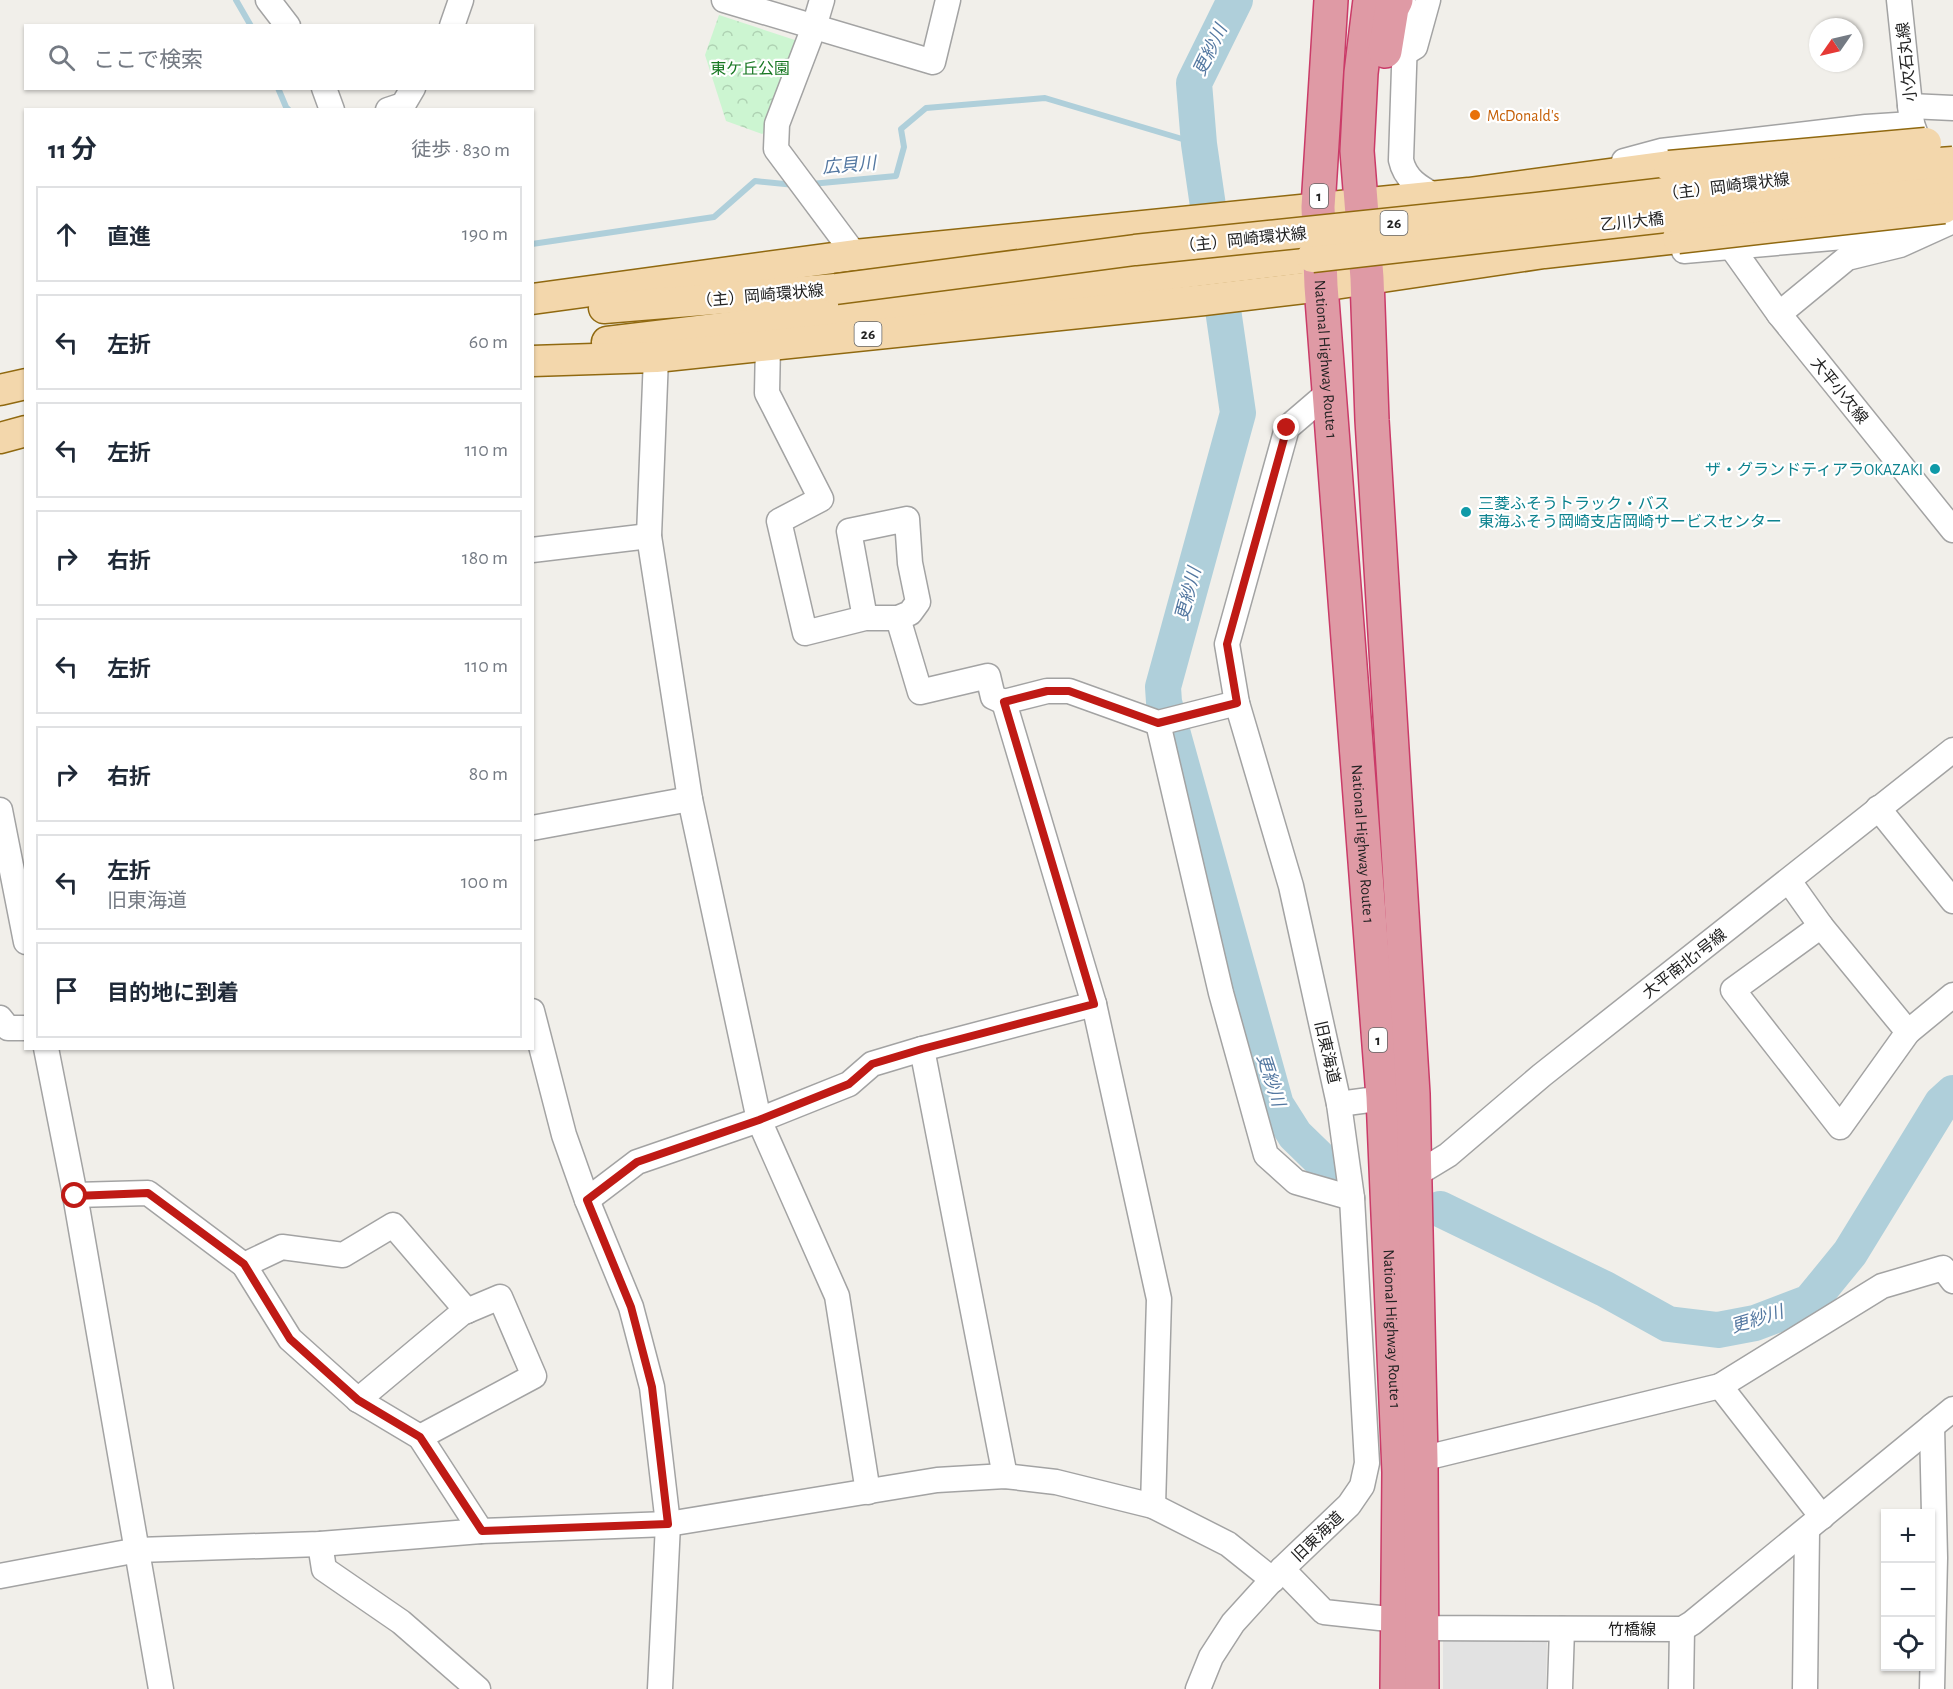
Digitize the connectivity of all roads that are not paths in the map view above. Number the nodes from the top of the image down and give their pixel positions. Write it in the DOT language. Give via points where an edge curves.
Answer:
graph roads {
  1 [pos="268,0"];
  2 [pos="461,0"];
  3 [pos="724,0"];
  4 [pos="822,0"];
  5 [pos="948,0"];
  6 [pos="1331,0"];
  7 [pos="1370,0"];
  8 [pos="1396,0"];
  9 [pos="1407,0"];
  10 [pos="1428,0"];
  11 [pos="1899,0"];
  12 [pos="286,24"];
  13 [pos="453,24"];
  14 [pos="814,27"];
  15 [pos="1403,56"];
  16 [pos="325,90"];
  17 [pos="412,90"];
  18 [pos="331,108"];
  19 [pos="394,108"];
  20 [pos="1953,108"];
  21 [pos="1911,115"];
  22 [pos="1953,141"];
  23 [pos="1953,162"];
  24 [pos="1552,182"];
  25 [pos="1953,187"];
  26 [pos="1435,196"];
  27 [pos="1368,203"];
  28 [pos="1318,207"];
  29 [pos="1953,207"];
  30 [pos="1953,221"];
  31 [pos="1732,248"];
  32 [pos="1544,253"];
  33 [pos="855,255"];
  34 [pos="1316,272"];
  35 [pos="1373,277"];
  36 [pos="534,299"];
  37 [pos="839,301"];
  38 [pos="1779,314"];
  39 [pos="534,315"];
  40 [pos="768,344"];
  41 [pos="534,351"];
  42 [pos="656,357"];
  43 [pos="534,362"];
  44 [pos="24,384"];
  45 [pos="0,390"];
  46 [pos="1329,392"];
  47 [pos="24,432"];
  48 [pos="0,438"];
  49 [pos="1953,530"];
  50 [pos="649,536"];
  51 [pos="534,550"];
  52 [pos="865,618"];
  53 [pos="898,618"];
  54 [pos="1004,702"];
  55 [pos="1237,703"];
  56 [pos="1158,723"];
  57 [pos="1953,750"];
  58 [pos="690,799"];
  59 [pos="1878,808"];
  60 [pos="0,810"];
  61 [pos="534,828"];
  62 [pos="1789,881"];
  63 [pos="1953,901"];
  64 [pos="1821,926"];
  65 [pos="24,932"];
  66 [pos="1953,995"];
  67 [pos="1094,1004"];
  68 [pos="0,1018"];
  69 [pos="534,1019"];
  70 [pos="24,1028"];
  71 [pos="1908,1032"];
  72 [pos="922,1049"];
  73 [pos="46,1050"];
  74 [pos="1398,1096"];
  75 [pos="1339,1104"];
  76 [pos="759,1120"];
  77 [pos="1415,1175"];
  78 [pos="75,1196"];
  79 [pos="1352,1198"];
  80 [pos="587,1200"];
  81 [pos="244,1264"];
  82 [pos="1950,1269"];
  83 [pos="467,1311"];
  84 [pos="1720,1386"];
  85 [pos="358,1400"];
  86 [pos="1953,1409"];
  87 [pos="1932,1426"];
  88 [pos="420,1437"];
  89 [pos="1421,1459"];
  90 [pos="1005,1476"];
  91 [pos="868,1492"];
  92 [pos="1153,1506"];
  93 [pos="668,1524"];
  94 [pos="1815,1524"];
  95 [pos="482,1531"];
  96 [pos="320,1544"];
  97 [pos="138,1550"];
  98 [pos="1944,1552"];
  99 [pos="1278,1574"];
  100 [pos="0,1576"];
  101 [pos="1411,1624"];
  102 [pos="1562,1629"];
  103 [pos="1682,1629"];
  104 [pos="472,1687"];
  105 [pos="161,1689"];
  106 [pos="660,1689"];
  107 [pos="1198,1689"];
  108 [pos="1397,1689"];
  109 [pos="1422,1689"];
  110 [pos="1560,1689"];
  111 [pos="1681,1689"];
  112 [pos="1805,1689"];
  113 [pos="1932,1689"];
  1 -- 12 [label="street"];
  2 -- 13 [label="street"];
  3 -- 14 [label="street"];
  4 -- 14 [label="street"];
  5 -- 14 [label="street" via="933,62"];
  6 -- 28 [label="highway, National Highway Route 1 / 1"];
  7 -- 27 [label="highway, National Highway Route 1 / 1" via="1357,151"];
  8 -- 27 [label="highway" via="1387,33"];
  9 -- 15 [label="street"];
  10 -- 15 [label="street" via="1415,47"];
  11 -- 21 [label="street, 小欠石丸線"];
  14 -- 33 [label="street" via="777,124 776,149"];
  15 -- 26 [label="street" via="1402,169 1413,182"];
  16 -- 18 [label="street"];
  17 -- 19 [label="street" via="403,105"];
  20 -- 21 [label="street"];
  21 -- 24 [label="street" via="1866,127 1661,151"];
  21 -- 31 [label="street, 小欠石丸線" via="1925,154 1928,176 1922,208 1906,223 1878,234"];
  22 -- 24 [label="main road, 26, bridge" via="1669,166"];
  23 -- 37 [label="main road, （主）岡崎環状線 / 26, bridge" via="1136,250"];
  24 -- 26 [label="main road, 26"];
  25 -- 34 [label="main road, 乙川大橋 / 26, bridge" via="1728,210"];
  26 -- 27 [label="main road, 26"];
  27 -- 28 [label="main road, 26"];
  27 -- 35 [label="highway, National Highway Route 1 / 1"];
  28 -- 33 [label="main road, 26"];
  28 -- 34 [label="highway, National Highway Route 1 / 1"];
  29 -- 32 [label="main road, 26, bridge"];
  30 -- 38 [label="street" via="1900,244 1847,258"];
  31 -- 32 [label="street, 小欠石丸線" via="1593,258"];
  31 -- 38 [label="street, 大平小欠線"];
  32 -- 35 [label="main road, 26"];
  33 -- 36 [label="main road, 26"];
  34 -- 35 [label="main road, 26"];
  34 -- 37 [label="main road, （主）岡崎環状線 / 26" via="1280,260"];
  34 -- 40 [label="main road, 26" via="1243,295"];
  34 -- 46 [label="highway, National Highway Route 1 / 1"];
  35 -- 74 [label="highway, National Highway Route 1 / 1" via="1372,420"];
  37 -- 39 [label="main road, （主）岡崎環状線 / 26"];
  37 -- 41 [label="main road, （主）岡崎環状線 / 26"];
  38 -- 49 [label="street, 大平小欠線"];
  40 -- 42 [label="main road, 26"];
  40 -- 52 [label="street" via="767,393 822,499 778,521 805,633"];
  42 -- 43 [label="main road, 26"];
  42 -- 50 [label="street"];
  44 -- 45 [label="main road"];
  46 -- 55 [label="street, 旧東海道" via="1287,428 1227,644"];
  46 -- 74 [label="highway, National Highway Route 1 / 1"];
  47 -- 48 [label="main road"];
  50 -- 51 [label="street"];
  50 -- 58 [label="street"];
  52 -- 53 [label="street"];
  52 -- 53 [label="street" via="849,531 907,519 918,602 910,613"];
  53 -- 54 [label="street" via="920,692 988,676 993,697"];
  54 -- 56 [label="street" via="1047,691 1069,691"];
  54 -- 67 [label="street"];
  55 -- 56 [label="street"];
  55 -- 75 [label="street, 旧東海道" via="1291,886"];
  56 -- 79 [label="street" via="1221,993 1266,1155 1296,1182"];
  57 -- 59 [label="street, 大平南北1号線"];
  58 -- 61 [label="street"];
  58 -- 76 [label="street"];
  59 -- 62 [label="street, 大平南北1号線"];
  59 -- 63 [label="street"];
  60 -- 65 [label="street"];
  62 -- 64 [label="street"];
  62 -- 77 [label="street, 大平南北1号線" via="1542,1075 1448,1155"];
  64 -- 71 [label="street"];
  64 -- 71 [label="street" via="1733,990 1840,1127"];
  66 -- 71 [label="street"];
  67 -- 72 [label="street"];
  67 -- 92 [label="street" via="1159,1299"];
  68 -- 70 [label="street" via="8,1028"];
  69 -- 80 [label="street" via="564,1135"];
  72 -- 76 [label="street" via="872,1064 849,1084"];
  72 -- 90 [label="street"];
  73 -- 78 [label="street"];
  74 -- 75 [label="street"];
  74 -- 77 [label="highway, National Highway Route 1 / 1"];
  74 -- 101 [label="highway, National Highway Route 1 / 1" via="1399,1472"];
  75 -- 79 [label="street, 旧東海道"];
  76 -- 80 [label="street" via="637,1162"];
  76 -- 91 [label="street" via="837,1296"];
  77 -- 89 [label="highway, National Highway Route 1 / 1"];
  78 -- 81 [label="street" via="148,1193"];
  78 -- 97 [label="street"];
  79 -- 99 [label="street, 旧東海道" via="1367,1463 1362,1486 1349,1505"];
  80 -- 93 [label="street" via="631,1307 652,1387"];
  81 -- 83 [label="street" via="282,1247 343,1255 393,1225"];
  81 -- 85 [label="street" via="290,1339"];
  82 -- 84 [label="street" via="1882,1286"];
  83 -- 85 [label="street"];
  83 -- 88 [label="street" via="500,1297 534,1376"];
  84 -- 89 [label="street"];
  84 -- 94 [label="street"];
  85 -- 88 [label="street"];
  86 -- 87 [label="street"];
  87 -- 94 [label="street"];
  87 -- 98 [label="street"];
  88 -- 95 [label="street"];
  89 -- 101 [label="highway, National Highway Route 1 / 1"];
  90 -- 91 [label="street, 竹橋線" via="937,1480"];
  90 -- 92 [label="street, 竹橋線" via="1056,1482"];
  91 -- 93 [label="street, 竹橋線"];
  92 -- 99 [label="street, 竹橋線"];
  93 -- 95 [label="street, 竹橋線"];
  93 -- 106 [label="street"];
  94 -- 103 [label="street"];
  94 -- 112 [label="street"];
  95 -- 96 [label="street, 竹橋線"];
  96 -- 97 [label="street, 竹橋線"];
  96 -- 104 [label="street" via="324,1569 400,1622"];
  97 -- 100 [label="street, 竹橋線"];
  97 -- 105 [label="street"];
  98 -- 113 [label="street"];
  99 -- 101 [label="street, 竹橋線" via="1324,1612"];
  99 -- 107 [label="street, 旧東海道" via="1233,1623 1211,1657"];
  101 -- 102 [label="street, 竹橋線"];
  101 -- 108 [label="highway, National Highway Route 1 / 1"];
  101 -- 109 [label="highway, National Highway Route 1 / 1"];
  102 -- 103 [label="street, 竹橋線"];
  102 -- 110 [label="street"];
  103 -- 111 [label="street"];
}
